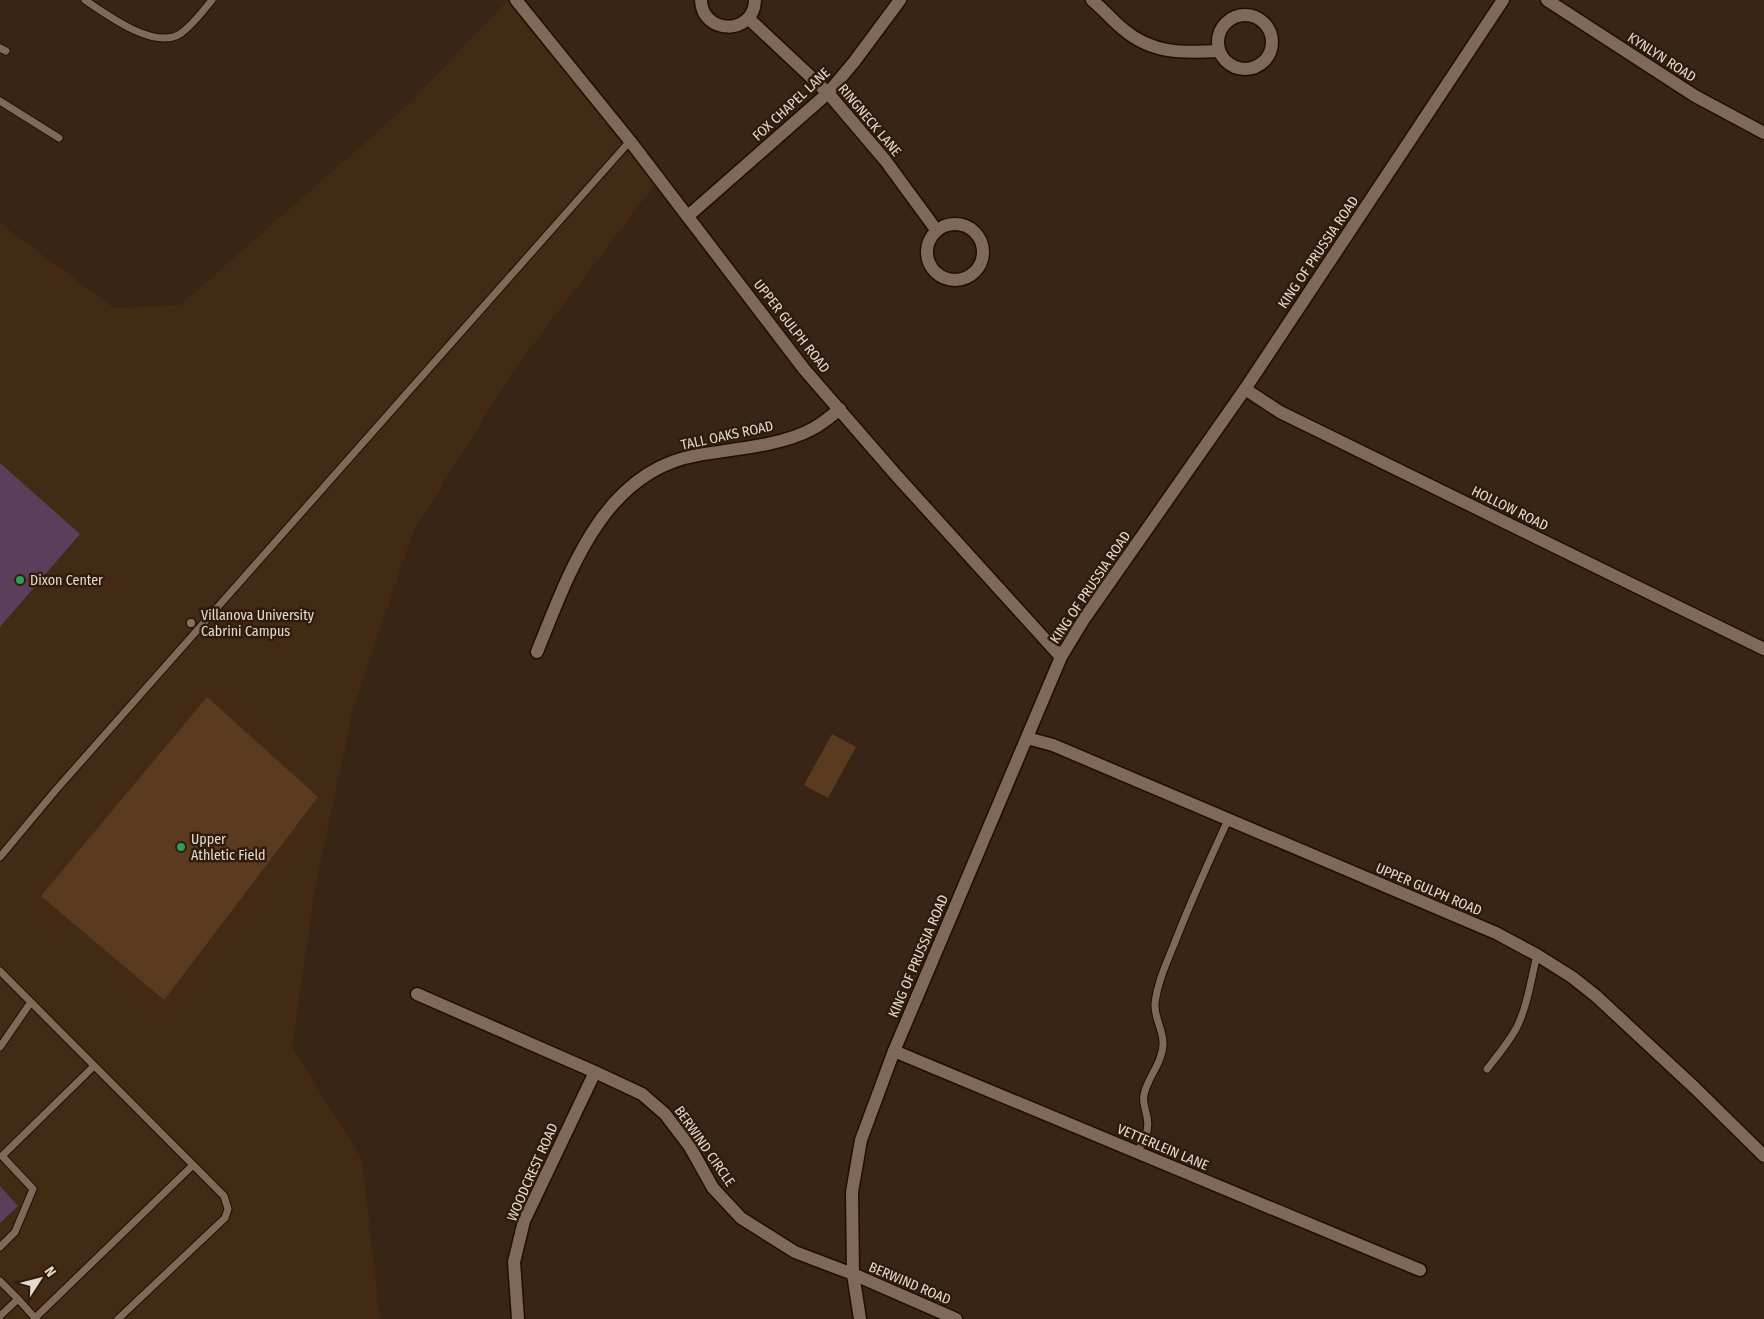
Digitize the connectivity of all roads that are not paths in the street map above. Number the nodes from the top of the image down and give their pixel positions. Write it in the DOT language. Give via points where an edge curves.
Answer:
graph roads {
  1 [pos="85,0"];
  2 [pos="212,0"];
  3 [pos="516,0"];
  4 [pos="701,0"];
  5 [pos="755,0"];
  6 [pos="900,0"];
  7 [pos="1092,0"];
  8 [pos="1503,0"];
  9 [pos="1546,0"];
  10 [pos="748,18"];
  11 [pos="1219,51"];
  12 [pos="828,93"];
  13 [pos="0,101"];
  14 [pos="1764,133"];
  15 [pos="58,138"];
  16 [pos="630,141"];
  17 [pos="688,216"];
  18 [pos="937,231"];
  19 [pos="1245,389"];
  20 [pos="840,409"];
  21 [pos="1764,649"];
  22 [pos="537,652"];
  23 [pos="1061,657"];
  24 [pos="1027,738"];
  25 [pos="1228,820"];
  26 [pos="0,857"];
  27 [pos="1537,955"];
  28 [pos="0,971"];
  29 [pos="417,994"];
  30 [pos="31,1002"];
  31 [pos="0,1047"];
  32 [pos="894,1051"];
  33 [pos="94,1066"];
  34 [pos="1488,1069"];
  35 [pos="595,1072"];
  36 [pos="1138,1152"];
  37 [pos="1764,1156"];
  38 [pos="193,1165"];
  39 [pos="0,1247"];
  40 [pos="1420,1270"];
  41 [pos="853,1274"];
  42 [pos="0,1280"];
  43 [pos="18,1299"];
  44 [pos="0,1316"];
  45 [pos="36,1318"];
  46 [pos="118,1319"];
  47 [pos="518,1319"];
  48 [pos="860,1319"];
  49 [pos="956,1319"];
  1 -- 2 [label="lane" via="128,27 168,39 180,34"];
  3 -- 16 [label="street, UPPER GULPH ROAD"];
  4 -- 10 [label="street" via="706,15 720,26 736,26"];
  5 -- 10 [label="street"];
  6 -- 12 [label="street, FOX CHAPEL LANE"];
  7 -- 11 [label="street" via="1124,30 1159,49"];
  8 -- 19 [label="street, KING OF PRUSSIA ROAD"];
  9 -- 14 [label="street, KYNLYN ROAD" via="1695,96"];
  10 -- 12 [label="street, RINGNECK LANE"];
  11 -- 11 [label="street" via="1231,65 1252,68 1266,59 1270,50 1270,34 1265,25 1251,16 1231,19 1219,36"];
  12 -- 17 [label="street, FOX CHAPEL LANE"];
  12 -- 18 [label="street, RINGNECK LANE"];
  13 -- 15 [label="lane"];
  16 -- 17 [label="street, UPPER GULPH ROAD"];
  16 -- 26 [label="lane"];
  17 -- 20 [label="street, UPPER GULPH ROAD" via="804,368"];
  18 -- 18 [label="street" via="926,252 933,270 940,277 956,281 970,277 982,262 984,248 979,236 963,225 953,224"];
  19 -- 21 [label="street, HOLLOW ROAD" via="1280,412"];
  19 -- 23 [label="street, KING OF PRUSSIA ROAD" via="1084,619"];
  20 -- 22 [label="street, TALL OAKS ROAD" via="813,429 796,436 694,456 663,465 636,482 612,504 573,566"];
  20 -- 23 [label="street, UPPER GULPH ROAD"];
  23 -- 24 [label="street, KING OF PRUSSIA ROAD"];
  24 -- 25 [label="street, UPPER GULPH ROAD"];
  24 -- 32 [label="street, KING OF PRUSSIA ROAD"];
  25 -- 27 [label="street, UPPER GULPH ROAD" via="1496,933"];
  25 -- 36 [label="lane" via="1184,917 1158,990 1156,1018 1163,1044 1159,1062 1144,1094 1149,1126"];
  27 -- 34 [label="lane" via="1517,1026"];
  27 -- 37 [label="street, UPPER GULPH ROAD" via="1596,996"];
  28 -- 30 [label="lane"];
  29 -- 35 [label="street, BERWIND CIRCLE"];
  30 -- 31 [label="lane"];
  30 -- 33 [label="lane"];
  32 -- 36 [label="street, VETTERLEIN LANE"];
  32 -- 41 [label="street, KING OF PRUSSIA ROAD" via="862,1140 852,1192"];
  33 -- 38 [label="lane"];
  33 -- 39 [label="lane" via="2,1156 33,1189 15,1232"];
  35 -- 41 [label="street, BERWIND CIRCLE" via="642,1094 665,1114 690,1147 713,1188 741,1218 795,1252"];
  35 -- 47 [label="street, WOODCREST ROAD" via="524,1221 514,1262"];
  36 -- 40 [label="street, VETTERLEIN LANE"];
  38 -- 45 [label="lane"];
  38 -- 46 [label="lane" via="224,1196 228,1209 225,1218"];
  41 -- 48 [label="street, KING OF PRUSSIA ROAD"];
  41 -- 49 [label="street, BERWIND ROAD"];
  42 -- 43 [label="lane"];
  43 -- 44 [label="lane"];
  43 -- 45 [label="lane"];
}
